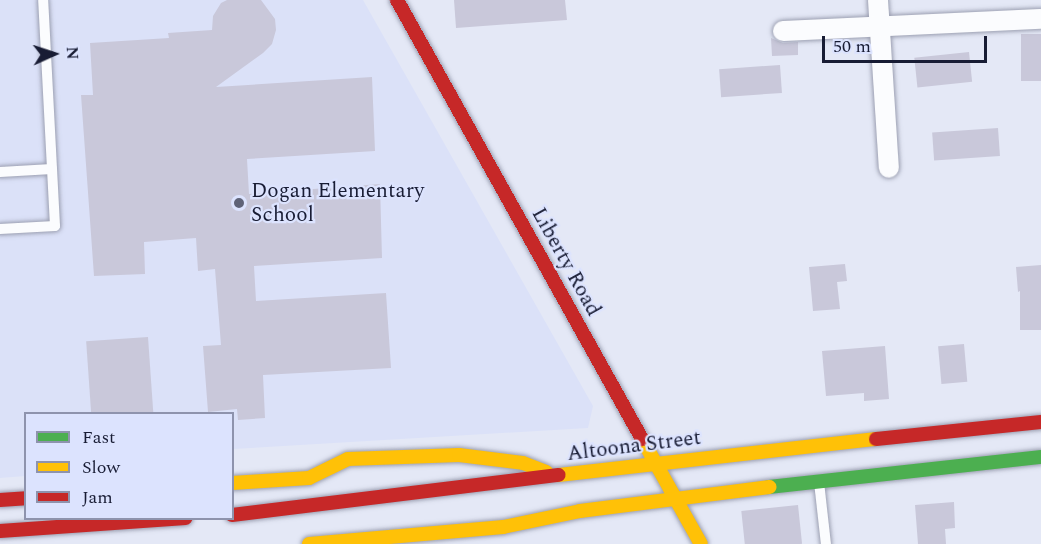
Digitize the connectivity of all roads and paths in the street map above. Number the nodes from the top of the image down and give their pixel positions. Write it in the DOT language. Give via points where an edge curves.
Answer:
graph roads {
  1 [pos="43,0"];
  2 [pos="396,0"];
  3 [pos="878,0"];
  4 [pos="1041,19"];
  5 [pos="879,24"];
  6 [pos="783,31"];
  7 [pos="889,168"];
  8 [pos="52,169"];
  9 [pos="0,172"];
  10 [pos="0,229"];
  11 [pos="1041,422"];
  12 [pos="1041,457"];
  13 [pos="654,463"];
  14 [pos="556,476"];
  15 [pos="309,478"];
  16 [pos="331,480"];
  17 [pos="819,482"];
  18 [pos="234,483"];
  19 [pos="364,484"];
  20 [pos="431,491"];
  21 [pos="24,498"];
  22 [pos="674,498"];
  23 [pos="0,500"];
  24 [pos="234,514"];
  25 [pos="170,520"];
  26 [pos="502,527"];
  27 [pos="0,531"];
  28 [pos="309,544"];
  29 [pos="447,544"];
  30 [pos="700,544"];
  31 [pos="826,544"];
  1 -- 8 [label="lane"];
  2 -- 13 [label="main road, Liberty Road"];
  3 -- 5 [label="street"];
  4 -- 5 [label="street"];
  5 -- 6 [label="street"];
  5 -- 7 [label="street"];
  8 -- 9 [label="lane"];
  8 -- 10 [label="lane" via="55,226"];
  11 -- 13 [label="main road, Altoona Street"];
  12 -- 17 [label="main road"];
  13 -- 14 [label="main road, Altoona Street"];
  13 -- 22 [label="main road, Liberty Road"];
  14 -- 15 [label="main road" via="523,463 459,455 348,459"];
  14 -- 20 [label="main road, Altoona Street"];
  15 -- 16 [label="main road"];
  15 -- 18 [label="main road"];
  17 -- 22 [label="main road"];
  17 -- 31 [label="lane"];
  19 -- 20 [label="main road"];
  20 -- 24 [label="main road, Altoona Street"];
  21 -- 23 [label="main road"];
  22 -- 26 [label="main road"];
  22 -- 30 [label="main road, Liberty Road"];
  25 -- 27 [label="main road"];
  26 -- 28 [label="main road"];
  26 -- 29 [label="main road"];
}
